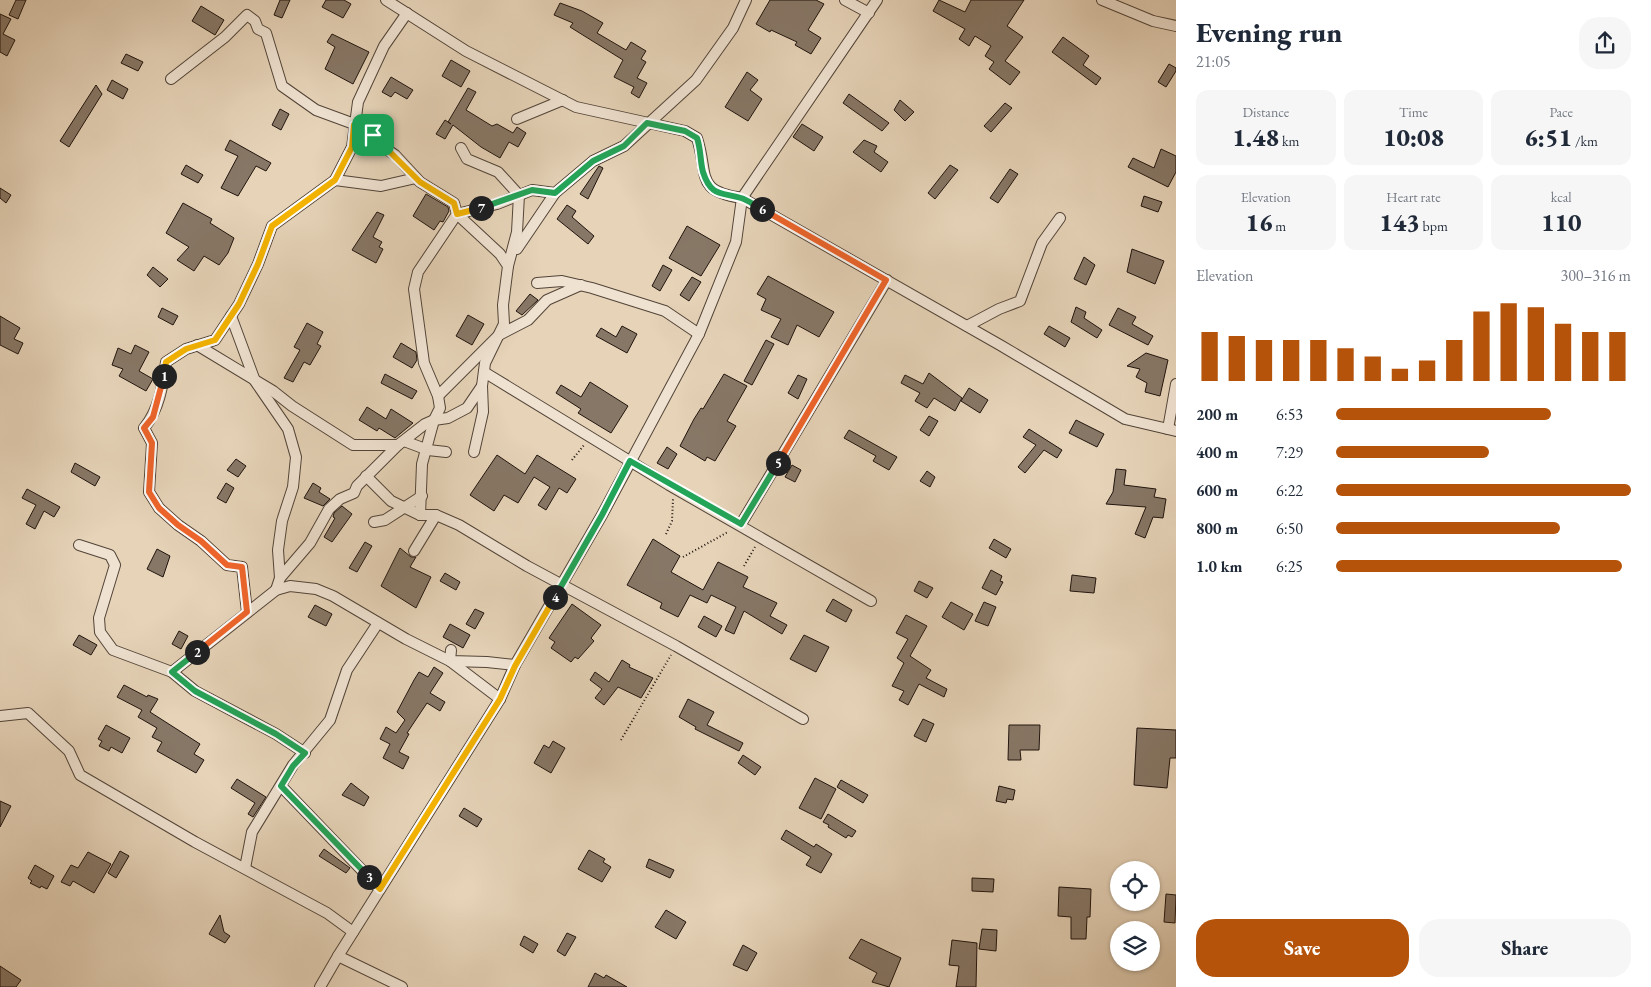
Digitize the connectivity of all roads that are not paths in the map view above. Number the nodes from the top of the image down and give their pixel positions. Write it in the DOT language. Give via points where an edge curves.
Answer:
graph roads {
  1 [pos="386,0"];
  2 [pos="746,0"];
  3 [pos="845,0"];
  4 [pos="877,0"];
  5 [pos="1102,0"];
  6 [pos="407,13"];
  7 [pos="868,13"];
  8 [pos="1176,26"];
  9 [pos="171,79"];
  10 [pos="563,100"];
  11 [pos="516,119"];
  12 [pos="647,123"];
  13 [pos="354,125"];
  14 [pos="461,148"];
  15 [pos="416,178"];
  16 [pos="335,180"];
  17 [pos="555,193"];
  18 [pos="519,195"];
  19 [pos="742,198"];
  20 [pos="457,214"];
  21 [pos="1060,218"];
  22 [pos="508,266"];
  23 [pos="886,280"];
  24 [pos="537,283"];
  25 [pos="580,285"];
  26 [pos="231,316"];
  27 [pos="967,326"];
  28 [pos="699,334"];
  29 [pos="499,335"];
  30 [pos="197,346"];
  31 [pos="484,372"];
  32 [pos="255,381"];
  33 [pos="1176,384"];
  34 [pos="482,386"];
  35 [pos="438,396"];
  36 [pos="467,408"];
  37 [pos="483,414"];
  38 [pos="434,420"];
  39 [pos="1172,430"];
  40 [pos="401,443"];
  41 [pos="428,450"];
  42 [pos="446,452"];
  43 [pos="474,452"];
  44 [pos="630,461"];
  45 [pos="366,476"];
  46 [pos="422,496"];
  47 [pos="405,508"];
  48 [pos="436,514"];
  49 [pos="420,515"];
  50 [pos="374,522"];
  51 [pos="741,524"];
  52 [pos="78,545"];
  53 [pos="414,551"];
  54 [pos="280,578"];
  55 [pos="562,585"];
  56 [pos="276,590"];
  57 [pos="871,601"];
  58 [pos="247,612"];
  59 [pos="378,623"];
  60 [pos="451,650"];
  61 [pos="450,661"];
  62 [pos="515,666"];
  63 [pos="172,672"];
  64 [pos="500,699"];
  65 [pos="0,716"];
  66 [pos="803,719"];
  67 [pos="305,753"];
  68 [pos="281,786"];
  69 [pos="246,868"];
  70 [pos="380,889"];
  71 [pos="353,932"];
  72 [pos="338,956"];
  73 [pos="320,987"];
  74 [pos="402,987"];
  1 -- 6 [label="street"];
  2 -- 12 [label="street" via="733,28 696,80"];
  3 -- 7 [label="street"];
  4 -- 7 [label="street"];
  5 -- 8 [label="street" via="1153,21"];
  6 -- 10 [label="street" via="466,50"];
  6 -- 13 [label="street" via="376,62 358,102"];
  7 -- 19 [label="street"];
  9 -- 13 [label="street" via="225,37 247,15 255,20 258,29 266,33 282,86 316,110"];
  10 -- 11 [label="street"];
  10 -- 12 [label="street" via="576,107"];
  12 -- 17 [label="street" via="624,146 593,161"];
  12 -- 19 [label="street" via="685,131 697,138 702,170 709,186 720,195"];
  13 -- 15 [label="street" via="365,128"];
  13 -- 16 [label="street" via="352,147"];
  14 -- 18 [label="street" via="467,159 498,172"];
  15 -- 16 [label="street" via="381,186"];
  15 -- 20 [label="street" via="454,203"];
  16 -- 26 [label="street" via="272,226 258,264"];
  17 -- 18 [label="street" via="532,190"];
  17 -- 22 [label="street" via="525,234"];
  18 -- 20 [label="street"];
  18 -- 22 [label="street" via="517,232"];
  19 -- 23 [label="street"];
  19 -- 28 [label="street" via="736,242"];
  20 -- 22 [label="street" via="500,254"];
  20 -- 35 [label="street" via="418,272 414,289 424,363"];
  21 -- 27 [label="street" via="1042,243 1020,301"];
  22 -- 29 [label="street" via="504,324"];
  23 -- 27 [label="street"];
  23 -- 51 [label="street"];
  24 -- 25 [label="street" via="562,281"];
  25 -- 28 [label="street" via="665,311"];
  25 -- 29 [label="street" via="546,300 528,320"];
  26 -- 30 [label="street" via="215,340"];
  26 -- 32 [label="street"];
  27 -- 39 [label="street" via="1125,419"];
  28 -- 44 [label="street"];
  29 -- 31 [label="street"];
  29 -- 35 [label="street"];
  30 -- 32 [label="street"];
  30 -- 58 [label="street" via="166,362 163,386 153,417 144,428 152,443 149,492 159,508 227,565 242,567"];
  31 -- 34 [label="street"];
  31 -- 44 [label="street"];
  32 -- 40 [label="street" via="353,445"];
  32 -- 54 [label="street" via="288,429 296,457 293,487 282,521 278,550"];
  33 -- 39 [label="street"];
  34 -- 36 [label="street"];
  34 -- 37 [label="street"];
  35 -- 38 [label="street" via="440,408"];
  36 -- 37 [label="street"];
  36 -- 38 [label="street" via="448,418"];
  37 -- 43 [label="street"];
  38 -- 40 [label="street"];
  38 -- 41 [label="street"];
  40 -- 41 [label="street"];
  40 -- 45 [label="street"];
  41 -- 42 [label="street"];
  41 -- 46 [label="street" via="421,476"];
  44 -- 51 [label="street"];
  44 -- 55 [label="street"];
  45 -- 47 [label="street" via="391,501"];
  45 -- 54 [label="street" via="354,493 329,509 310,543"];
  46 -- 47 [label="street"];
  46 -- 49 [label="street"];
  47 -- 49 [label="street"];
  47 -- 50 [label="street"];
  48 -- 49 [label="street"];
  48 -- 53 [label="street"];
  48 -- 55 [label="street"];
  51 -- 57 [label="street"];
  52 -- 63 [label="street" via="110,556 115,564 98,618 100,632 113,650"];
  54 -- 56 [label="street"];
  55 -- 62 [label="street"];
  55 -- 66 [label="street"];
  56 -- 58 [label="street"];
  56 -- 59 [label="street" via="290,586 316,589"];
  58 -- 63 [label="street"];
  59 -- 61 [label="street"];
  59 -- 67 [label="street" via="348,670 330,720"];
  60 -- 61 [label="street"];
  61 -- 62 [label="street"];
  61 -- 64 [label="street"];
  62 -- 64 [label="street"];
  63 -- 67 [label="street" via="195,691"];
  64 -- 70 [label="street"];
  65 -- 69 [label="street" via="28,713 69,751 80,775"];
  67 -- 68 [label="street"];
  68 -- 69 [label="street" via="252,832"];
  68 -- 70 [label="street"];
  69 -- 71 [label="street" via="327,913"];
  70 -- 71 [label="street"];
  71 -- 72 [label="street"];
  72 -- 73 [label="street"];
  72 -- 74 [label="street"];
}
